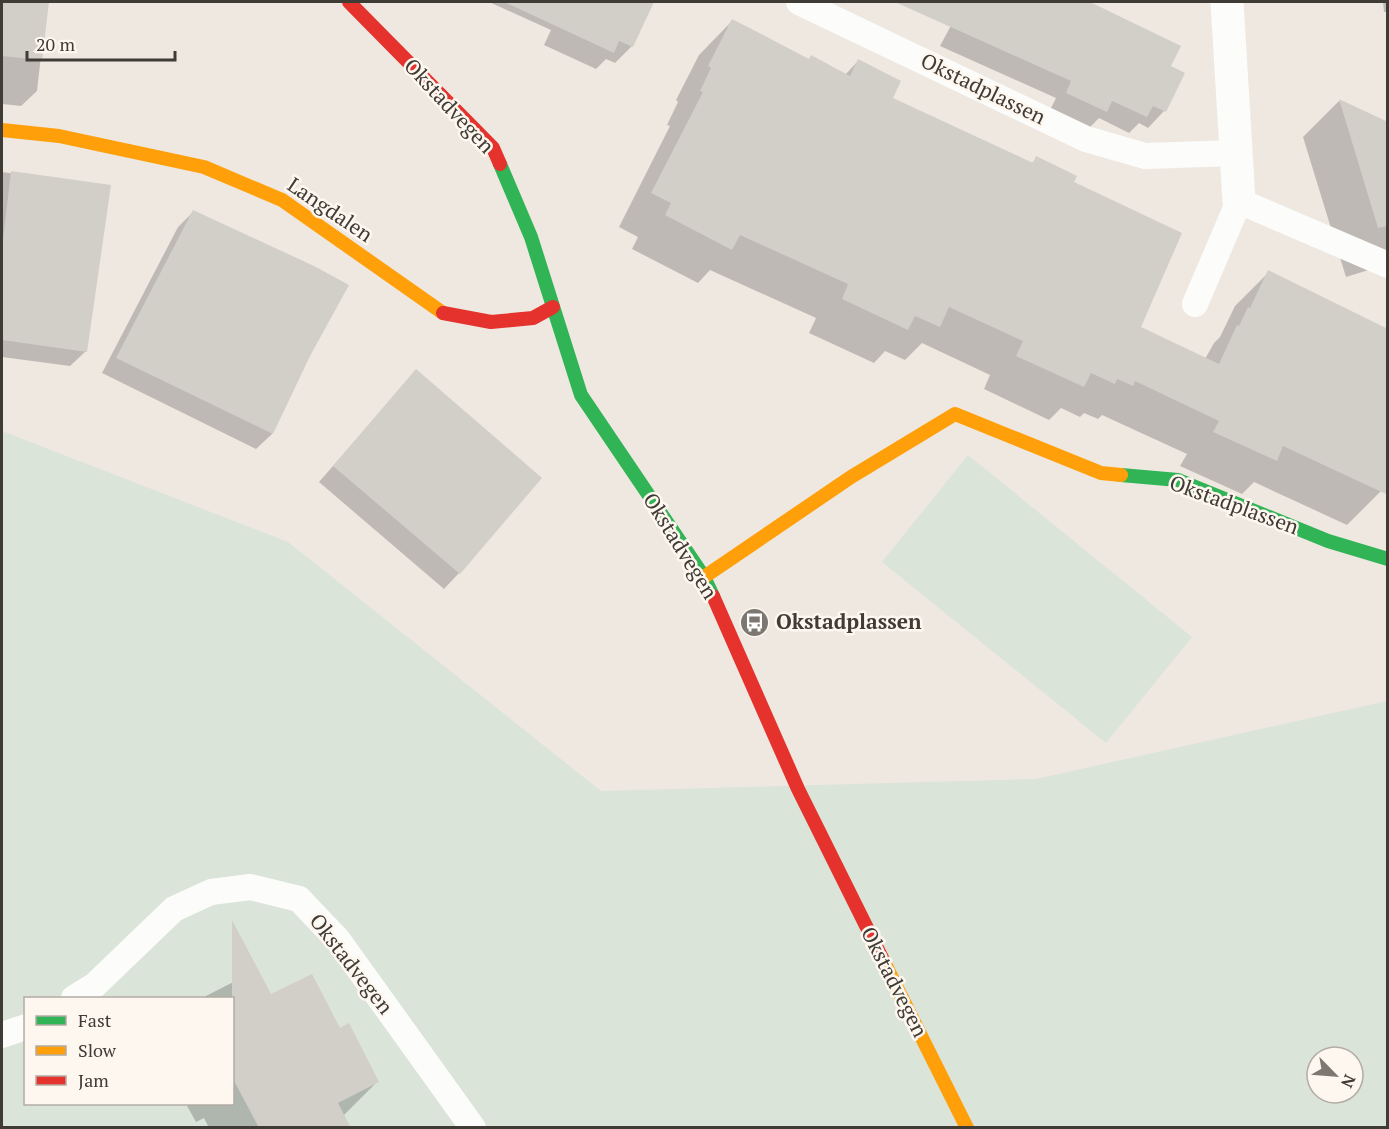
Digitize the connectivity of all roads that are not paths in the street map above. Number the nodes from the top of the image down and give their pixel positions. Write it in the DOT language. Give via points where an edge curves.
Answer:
graph roads {
  1 [pos="349,2"];
  2 [pos="799,2"];
  3 [pos="1227,2"];
  4 [pos="844,11"];
  5 [pos="2,130"];
  6 [pos="1236,153"];
  7 [pos="1239,201"];
  8 [pos="1388,265"];
  9 [pos="1195,304"];
  10 [pos="553,307"];
  11 [pos="1388,560"];
  12 [pos="704,577"];
  13 [pos="77,997"];
  14 [pos="24,1028"];
  15 [pos="2,1035"];
  16 [pos="473,1128"];
  17 [pos="967,1128"];
  1 -- 10 [label="street, Okstadvegen" via="493,148 531,237"];
  2 -- 4 [label="lane, Okstadplassen"];
  3 -- 6 [label="street"];
  4 -- 6 [label="lane, Okstadplassen" via="1086,139 1145,156"];
  5 -- 10 [label="street, Langdalen" via="59,136 204,167 282,200 444,313 491,322 533,318"];
  6 -- 7 [label="street"];
  7 -- 8 [label="lane"];
  7 -- 9 [label="lane"];
  10 -- 12 [label="street, Okstadvegen" via="581,395"];
  11 -- 12 [label="street, Okstadplassen" via="1328,541 1178,480 1101,473 955,414 851,477"];
  12 -- 17 [label="street, Okstadvegen" via="798,789"];
  13 -- 16 [label="lane, Okstadvegen" via="95,985 174,909 211,892 250,887 299,899 338,940"];
  14 -- 15 [label="lane"];
}
